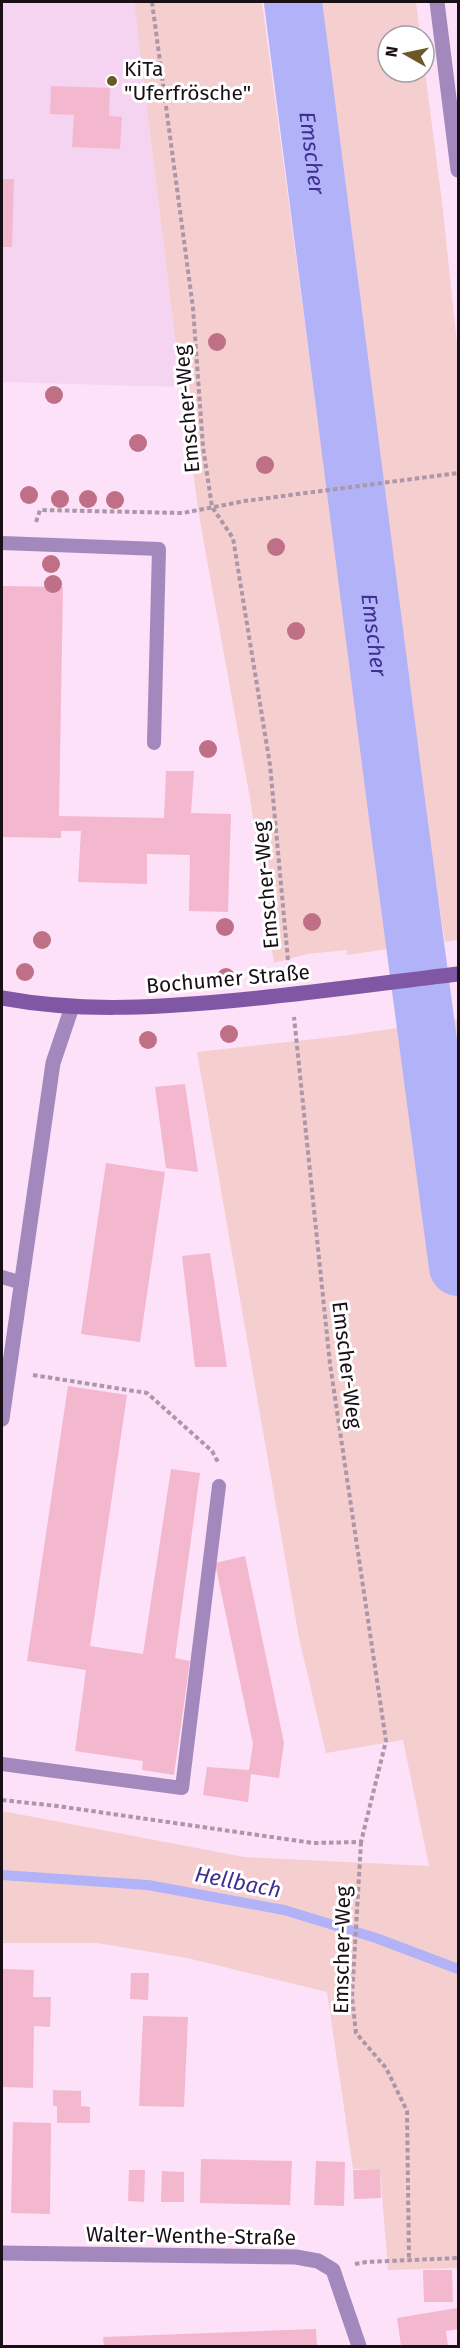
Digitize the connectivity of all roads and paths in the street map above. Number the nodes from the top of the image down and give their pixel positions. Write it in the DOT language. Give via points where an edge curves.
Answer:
graph roads {
  1 [pos="152,2"];
  2 [pos="437,2"];
  3 [pos="459,170"];
  4 [pos="459,472"];
  5 [pos="212,507"];
  6 [pos="2,543"];
  7 [pos="30,544"];
  8 [pos="154,743"];
  9 [pos="459,974"];
  10 [pos="292,995"];
  11 [pos="2,998"];
  12 [pos="72,1007"];
  13 [pos="2,1277"];
  14 [pos="22,1283"];
  15 [pos="9,1371"];
  16 [pos="2,1419"];
  17 [pos="219,1486"];
  18 [pos="2,1764"];
  19 [pos="2,1800"];
  20 [pos="361,1842"];
  21 [pos="2,2253"];
  22 [pos="459,2258"];
  23 [pos="409,2259"];
  24 [pos="333,2270"];
  25 [pos="359,2346"];
  1 -- 5 [label="path, Emscher-Weg" via="193,308 203,447"];
  2 -- 3 [label="street"];
  4 -- 5 [label="path"];
  5 -- 7 [label="path" via="183,513 40,510"];
  5 -- 10 [label="path, Emscher-Weg" via="233,538 270,765"];
  6 -- 7 [label="lane"];
  7 -- 8 [label="lane" via="159,549"];
  9 -- 10 [label="main road, Bochumer Straße"];
  10 -- 12 [label="main road, Bochumer Straße" via="140,1008"];
  10 -- 20 [label="path, Emscher-Weg" via="330,1364 386,1741"];
  11 -- 12 [label="main road, Bochumer Straße"];
  12 -- 14 [label="street" via="53,1063"];
  13 -- 14 [label="lane"];
  14 -- 15 [label="street"];
  15 -- 16 [label="street"];
  15 -- 17 [label="path" via="147,1393 212,1451 218,1459"];
  17 -- 18 [label="lane" via="182,1788"];
  19 -- 20 [label="path" via="313,1843"];
  20 -- 23 [label="path, Emscher-Weg" via="352,1997 356,2032 386,2068 407,2110"];
  21 -- 24 [label="street, Walter-Wenthe-Straße" via="296,2257 318,2261"];
  22 -- 23 [label="path"];
  23 -- 24 [label="path" via="366,2262"];
  24 -- 25 [label="street"];
}
